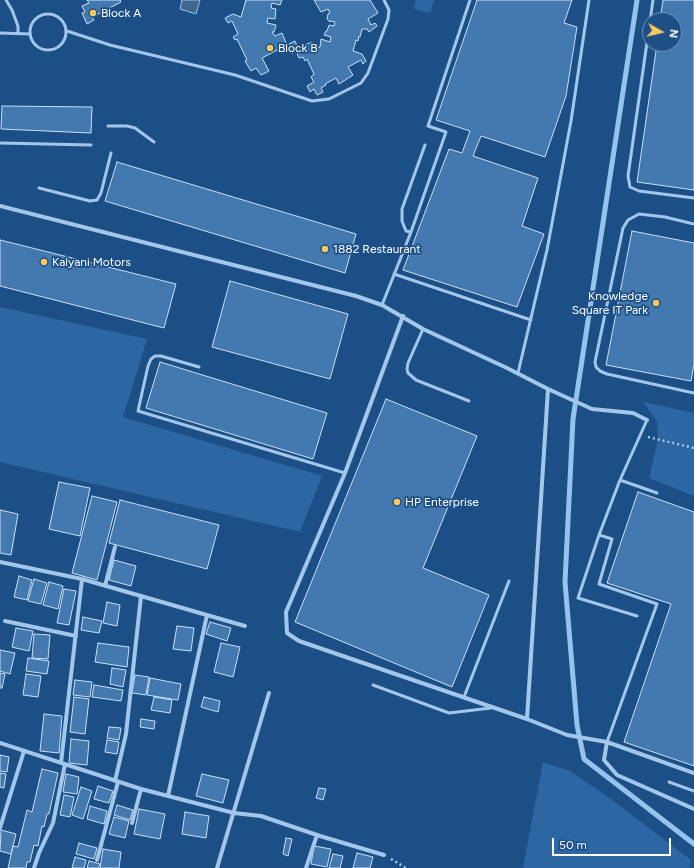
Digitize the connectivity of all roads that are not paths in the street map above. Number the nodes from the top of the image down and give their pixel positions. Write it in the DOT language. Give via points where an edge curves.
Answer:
graph roads {
  1 [pos="6,0"];
  2 [pos="384,0"];
  3 [pos="470,0"];
  4 [pos="589,0"];
  5 [pos="653,0"];
  6 [pos="67,30"];
  7 [pos="0,33"];
  8 [pos="18,34"];
  9 [pos="30,34"];
  10 [pos="108,126"];
  11 [pos="154,142"];
  12 [pos="0,143"];
  13 [pos="91,145"];
  14 [pos="425,145"];
  15 [pos="111,153"];
  16 [pos="39,188"];
  17 [pos="694,198"];
  18 [pos="0,206"];
  19 [pos="694,224"];
  20 [pos="410,232"];
  21 [pos="394,274"];
  22 [pos="382,305"];
  23 [pos="403,316"];
  24 [pos="531,320"];
  25 [pos="423,329"];
  26 [pos="199,367"];
  27 [pos="518,373"];
  28 [pos="548,389"];
  29 [pos="694,394"];
  30 [pos="469,401"];
  31 [pos="648,420"];
  32 [pos="345,473"];
  33 [pos="620,480"];
  34 [pos="657,493"];
  35 [pos="599,536"];
  36 [pos="114,547"];
  37 [pos="0,562"];
  38 [pos="82,579"];
  39 [pos="509,581"];
  40 [pos="105,586"];
  41 [pos="141,596"];
  42 [pos="207,615"];
  43 [pos="636,616"];
  44 [pos="5,621"];
  45 [pos="245,626"];
  46 [pos="76,636"];
  47 [pos="373,685"];
  48 [pos="269,693"];
  49 [pos="464,697"];
  50 [pos="493,707"];
  51 [pos="527,719"];
  52 [pos="606,742"];
  53 [pos="0,743"];
  54 [pos="24,751"];
  55 [pos="63,764"];
  56 [pos="694,773"];
  57 [pos="117,782"];
  58 [pos="669,782"];
  59 [pos="141,789"];
  60 [pos="694,791"];
  61 [pos="168,796"];
  62 [pos="694,809"];
  63 [pos="234,813"];
  64 [pos="132,823"];
  65 [pos="0,828"];
  66 [pos="317,835"];
  67 [pos="384,855"];
  68 [pos="97,860"];
  69 [pos="34,868"];
  70 [pos="217,868"];
  71 [pos="306,868"];
  1 -- 8 [label="lane" via="18,26"];
  2 -- 6 [label="lane" via="389,10 388,19 368,73 361,82 329,99 312,101 235,75 110,45"];
  3 -- 20 [label="lane" via="428,126 446,132"];
  4 -- 24 [label="lane" via="571,121 549,242"];
  5 -- 17 [label="lane" via="628,176 630,187 639,191"];
  6 -- 9 [label="lane" via="64,42 56,49 44,50 35,44"];
  6 -- 9 [label="lane" via="64,21 56,15 47,13 34,20"];
  7 -- 8 [label="lane"];
  8 -- 9 [label="lane"];
  10 -- 11 [label="lane" via="135,128"];
  12 -- 13 [label="lane"];
  14 -- 20 [label="lane" via="402,209 402,221 406,231"];
  15 -- 16 [label="lane" via="97,200 90,201"];
  18 -- 22 [label="street" via="349,294"];
  19 -- 29 [label="lane" via="639,214 628,220 623,228 595,362 596,367 607,374"];
  20 -- 21 [label="lane"];
  21 -- 22 [label="lane"];
  21 -- 24 [label="lane"];
  22 -- 23 [label="street"];
  23 -- 25 [label="street"];
  23 -- 32 [label="street"];
  24 -- 27 [label="lane"];
  25 -- 27 [label="street"];
  25 -- 30 [label="lane" via="408,363 408,373 416,380"];
  26 -- 32 [label="lane" via="155,356 148,366 138,411"];
  27 -- 28 [label="street"];
  28 -- 31 [label="street" via="592,409 633,414"];
  28 -- 51 [label="street"];
  31 -- 33 [label="lane"];
  32 -- 49 [label="street" via="286,612 287,632 299,640"];
  33 -- 34 [label="lane"];
  33 -- 35 [label="lane"];
  35 -- 43 [label="lane" via="578,598"];
  35 -- 52 [label="lane" via="612,539 599,584 657,604"];
  36 -- 40 [label="street"];
  37 -- 38 [label="street"];
  38 -- 40 [label="street"];
  38 -- 46 [label="street"];
  39 -- 49 [label="lane"];
  40 -- 41 [label="street"];
  41 -- 42 [label="street"];
  41 -- 57 [label="street" via="126,734"];
  42 -- 45 [label="street"];
  42 -- 61 [label="street"];
  44 -- 46 [label="street"];
  46 -- 55 [label="street"];
  47 -- 50 [label="lane" via="449,713"];
  48 -- 63 [label="street"];
  49 -- 50 [label="street"];
  50 -- 51 [label="street"];
  51 -- 52 [label="street" via="567,735"];
  52 -- 56 [label="street"];
  52 -- 62 [label="street" via="604,760 617,775"];
  53 -- 54 [label="street"];
  54 -- 55 [label="street"];
  54 -- 65 [label="street"];
  55 -- 57 [label="street"];
  55 -- 69 [label="street" via="53,823"];
  57 -- 59 [label="street"];
  57 -- 68 [label="street"];
  58 -- 60 [label="lane"];
  59 -- 61 [label="street"];
  59 -- 64 [label="street"];
  61 -- 63 [label="street"];
  63 -- 66 [label="street" via="261,816"];
  63 -- 70 [label="street"];
  66 -- 67 [label="street"];
  66 -- 71 [label="street"];
}
